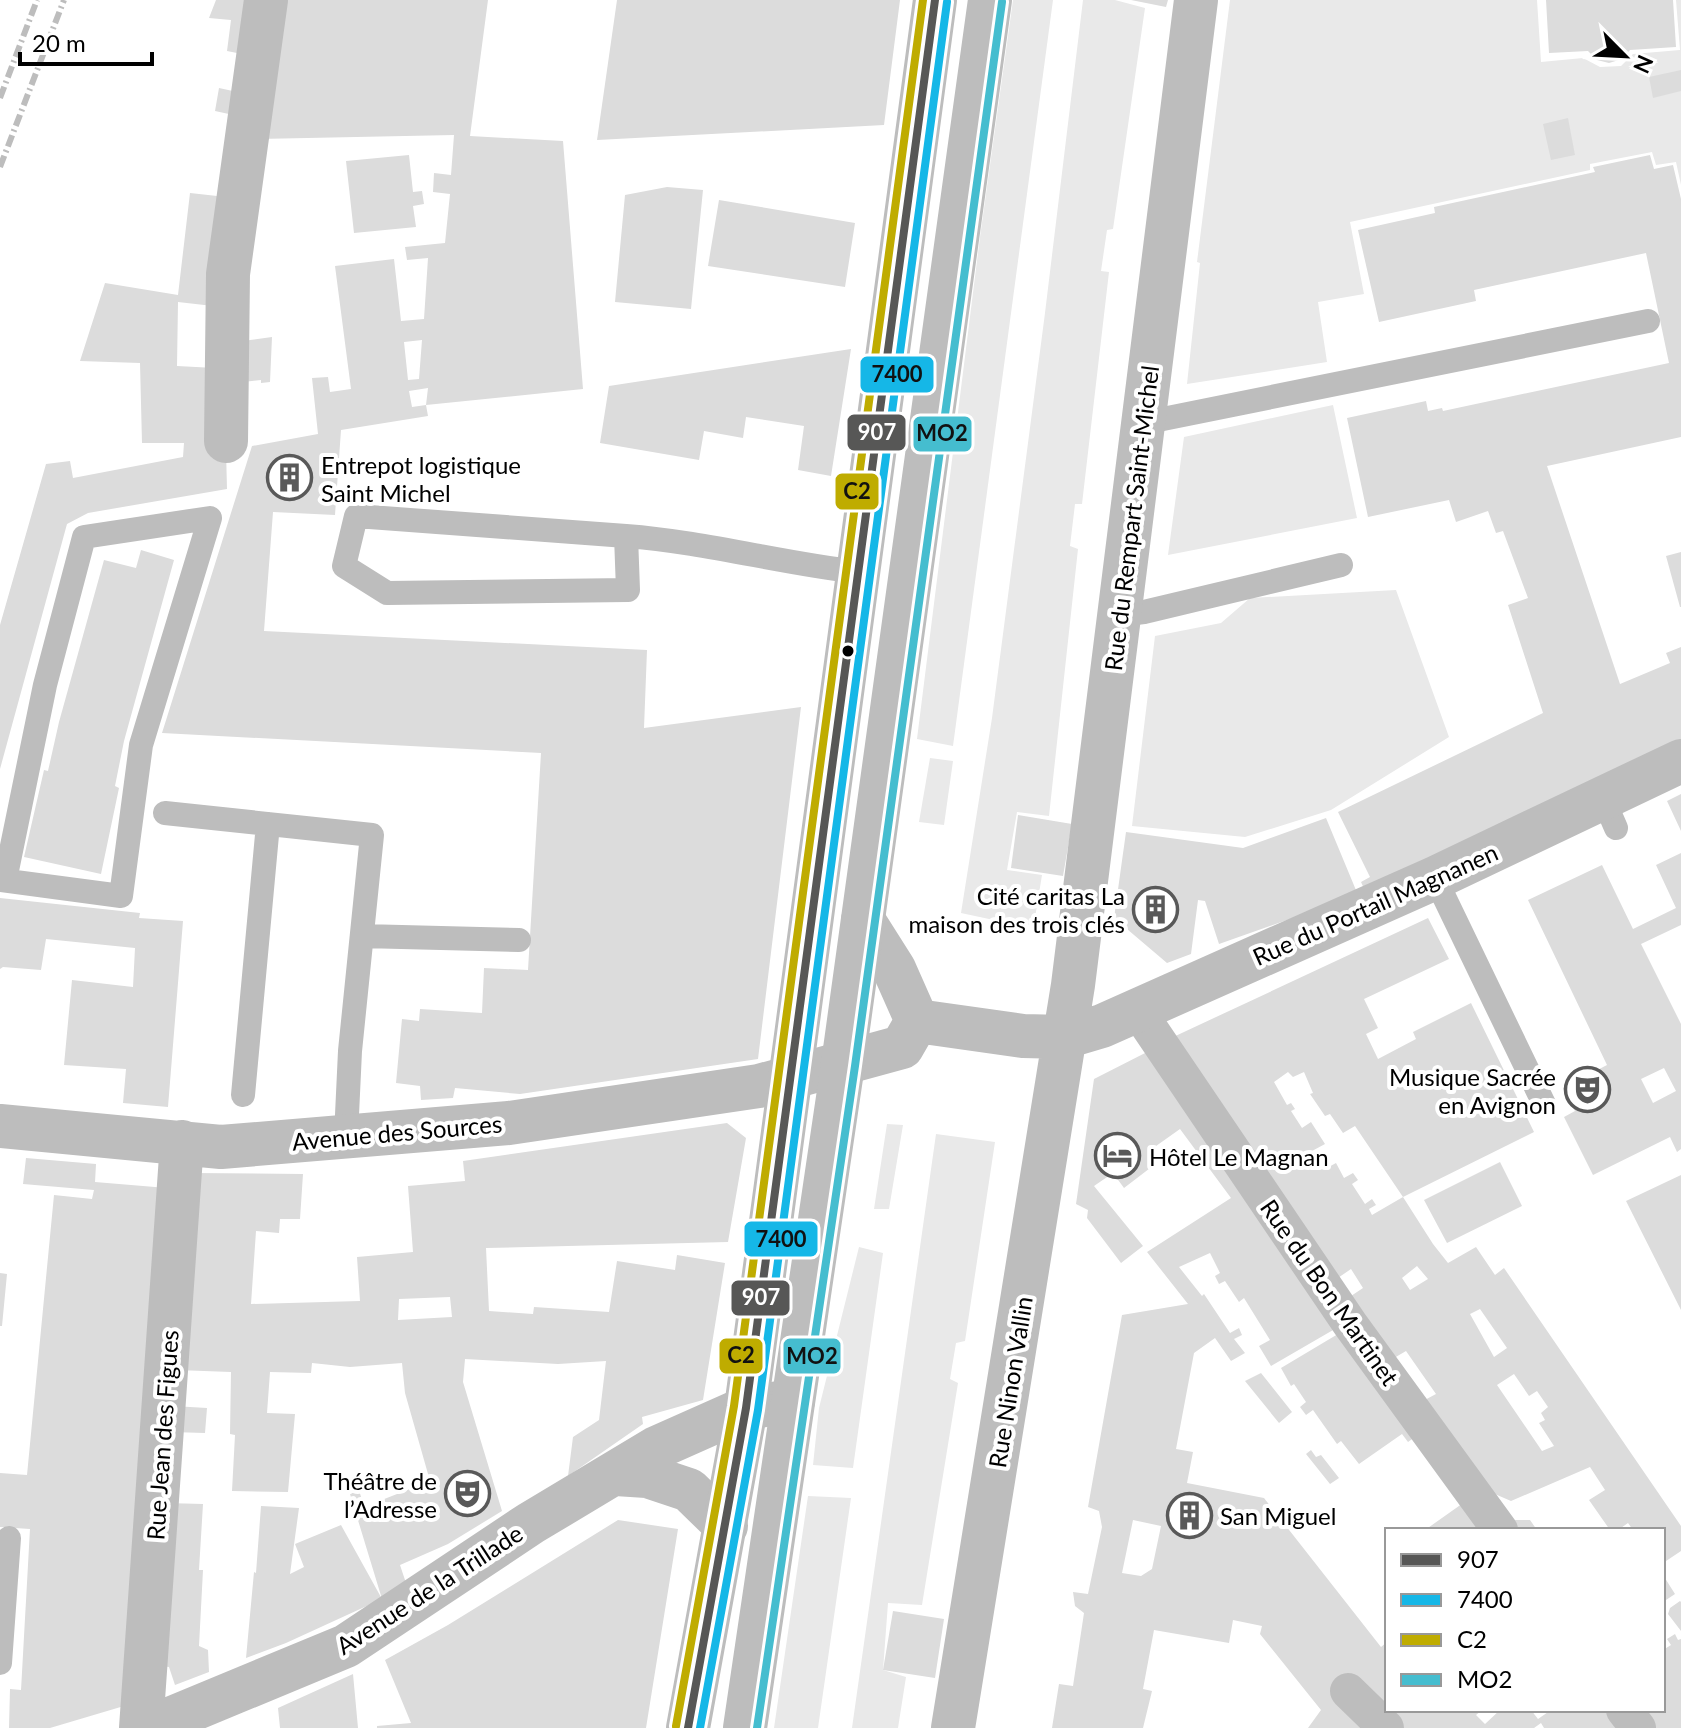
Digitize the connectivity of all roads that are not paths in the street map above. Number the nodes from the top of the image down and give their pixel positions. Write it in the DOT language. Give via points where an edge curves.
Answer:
graph roads {
  1 [pos="266,0"];
  2 [pos="935,0"];
  3 [pos="990,0"];
  4 [pos="1196,0"];
  5 [pos="1648,321"];
  6 [pos="1143,423"];
  7 [pos="226,441"];
  8 [pos="626,536"];
  9 [pos="1341,565"];
  10 [pos="858,572"];
  11 [pos="1119,615"];
  12 [pos="1681,761"];
  13 [pos="165,813"];
  14 [pos="268,824"];
  15 [pos="1435,878"];
  16 [pos="2,880"];
  17 [pos="863,920"];
  18 [pos="362,936"];
  19 [pos="519,940"];
  20 [pos="1138,1011"];
  21 [pos="917,1021"];
  22 [pos="1065,1037"];
  23 [pos="843,1064"];
  24 [pos="790,1076"];
  25 [pos="243,1095"];
  26 [pos="1544,1104"];
  27 [pos="0,1126"];
  28 [pos="346,1136"];
  29 [pos="182,1142"];
  30 [pos="793,1401"];
  31 [pos="746,1408"];
  32 [pos="616,1474"];
  33 [pos="726,1526"];
  34 [pos="1499,1528"];
  35 [pos="9,1538"];
  36 [pos="0,1663"];
  37 [pos="1348,1691"];
  38 [pos="1626,1712"];
  39 [pos="141,1728"];
  40 [pos="148,1728"];
  41 [pos="688,1728"];
  42 [pos="745,1728"];
  43 [pos="953,1728"];
  44 [pos="1386,1728"];
  45 [pos="1638,1728"];
  1 -- 7 [label="street" via="228,274"];
  2 -- 10 [label="street"];
  3 -- 17 [label="street"];
  4 -- 6 [label="street, Rue du Rempart Saint-Michel"];
  5 -- 6 [label="lane"];
  6 -- 11 [label="street, Rue du Rempart Saint-Michel"];
  8 -- 8 [label="lane" via="356,516 344,566 387,593 628,590"];
  8 -- 10 [label="lane"];
  9 -- 11 [label="lane"];
  10 -- 24 [label="street"];
  11 -- 22 [label="street, Rue du Rempart Saint-Michel"];
  12 -- 15 [label="street, Rue du Portail Magnanen" via="1609,813"];
  13 -- 14 [label="lane"];
  14 -- 18 [label="lane" via="372,835"];
  14 -- 25 [label="lane"];
  15 -- 20 [label="street, Rue du Portail Magnanen"];
  15 -- 26 [label="lane"];
  16 -- 16 [label="lane" via="84,537 210,518 141,745 121,896"];
  17 -- 21 [label="street" via="894,969"];
  17 -- 23 [label="street"];
  18 -- 19 [label="lane"];
  18 -- 28 [label="lane"];
  20 -- 22 [label="street, Rue du Portail Magnanen"];
  20 -- 34 [label="street, Rue du Bon Martinet" via="1350,1324"];
  21 -- 22 [label="street, Rue du Portail Magnanen"];
  21 -- 23 [label="street, Avenue des Sources" via="902,1047"];
  22 -- 43 [label="street, Rue Ninon Vallin"];
  23 -- 24 [label="street, Avenue des Sources"];
  23 -- 30 [label="street"];
  24 -- 28 [label="street, Avenue des Sources" via="759,1086 509,1123"];
  24 -- 31 [label="street"];
  27 -- 29 [label="street, Avenue des Sources"];
  28 -- 29 [label="street, Avenue des Sources" via="221,1147"];
  29 -- 39 [label="street, Rue Jean des Figues"];
  30 -- 31 [label="street, Avenue de la Trillade"];
  30 -- 42 [label="street"];
  31 -- 32 [label="street, Avenue de la Trillade" via="656,1448"];
  31 -- 33 [label="street"];
  32 -- 33 [label="street" via="647,1476 689,1490"];
  32 -- 40 [label="street, Avenue de la Trillade" via="531,1523 346,1646"];
  33 -- 41 [label="street"];
  35 -- 36 [label="lane"];
  37 -- 44 [label="street"];
  38 -- 45 [label="street"];
}
